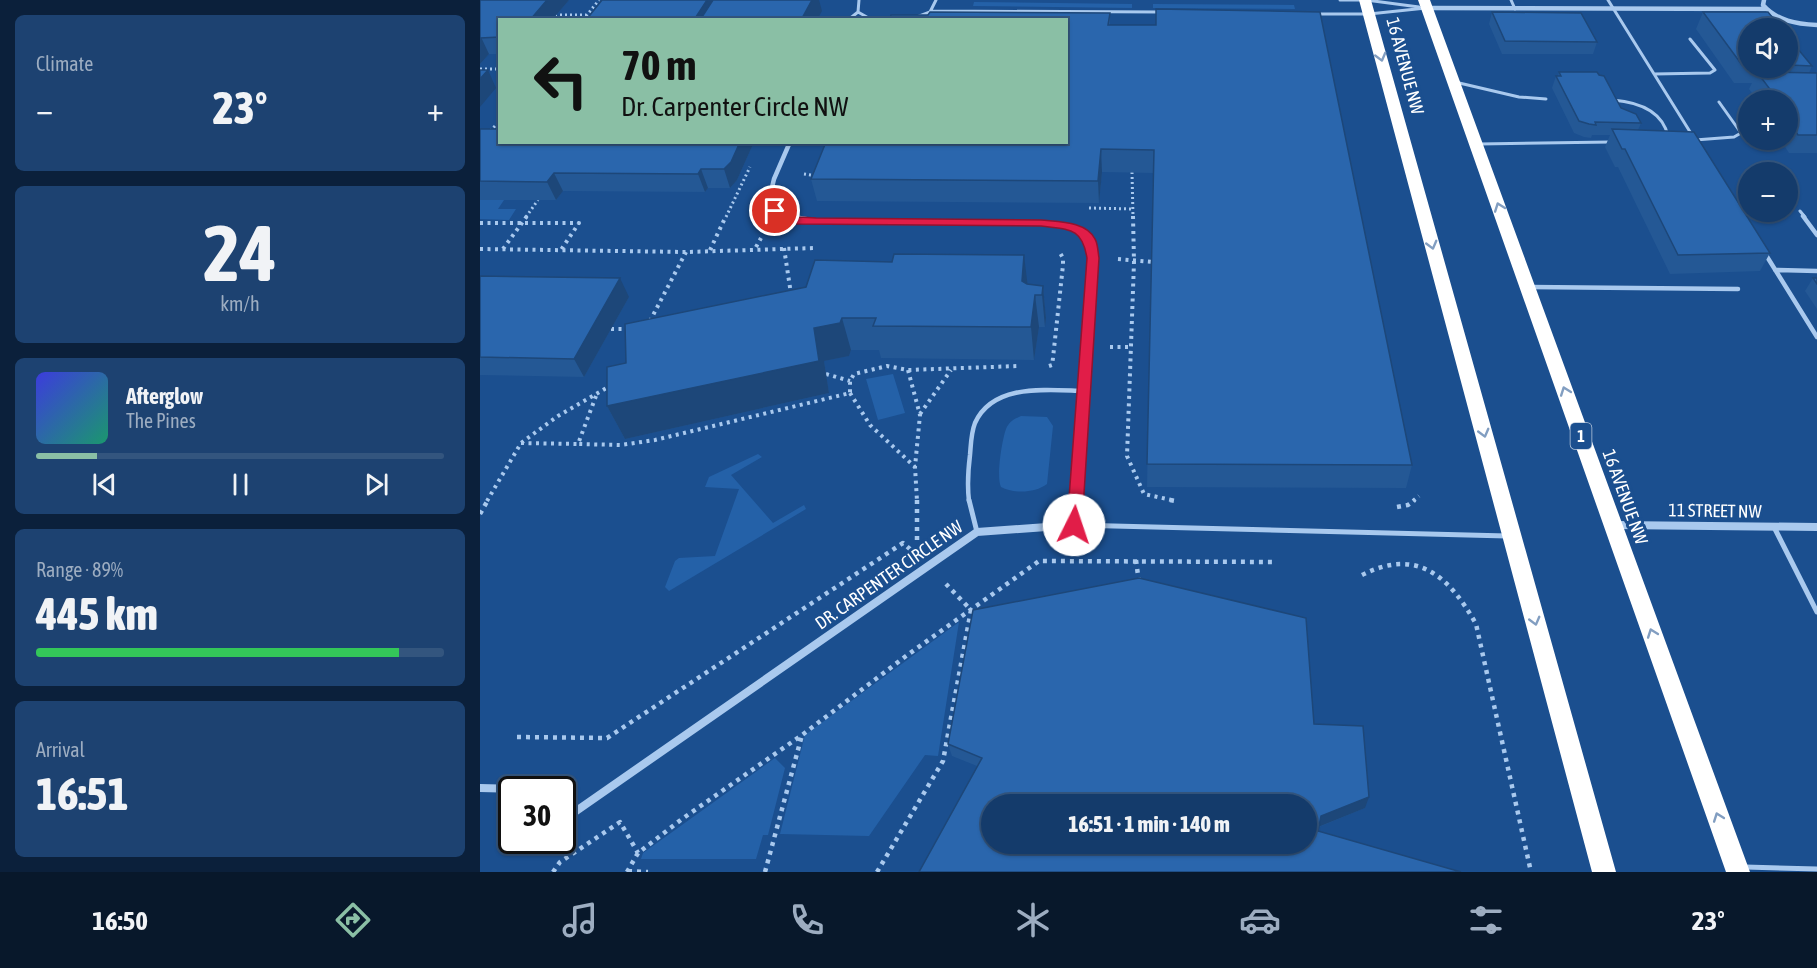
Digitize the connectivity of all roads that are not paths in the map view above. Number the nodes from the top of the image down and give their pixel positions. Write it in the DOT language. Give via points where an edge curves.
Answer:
graph roads {
  1 [pos="860,0"];
  2 [pos="936,0"];
  3 [pos="1340,0"];
  4 [pos="1510,0"];
  5 [pos="1608,0"];
  6 [pos="1764,0"];
  7 [pos="1426,4"];
  8 [pos="1367,5"];
  9 [pos="1515,9"];
  10 [pos="1614,9"];
  11 [pos="1766,9"];
  12 [pos="931,11"];
  13 [pos="858,12"];
  14 [pos="1165,12"];
  15 [pos="1308,14"];
  16 [pos="850,18"];
  17 [pos="868,18"];
  18 [pos="914,18"];
  19 [pos="1817,26"];
  20 [pos="1690,39"];
  21 [pos="1654,74"];
  22 [pos="1453,82"];
  23 [pos="1546,99"];
  24 [pos="1604,99"];
  25 [pos="1719,102"];
  26 [pos="1695,140"];
  27 [pos="1615,142"];
  28 [pos="1660,143"];
  29 [pos="789,144"];
  30 [pos="1476,144"];
  31 [pos="1701,150"];
  32 [pos="1800,211"];
  33 [pos="1817,235"];
  34 [pos="1762,250"];
  35 [pos="1775,270"];
  36 [pos="1817,271"];
  37 [pos="1527,287"];
  38 [pos="1738,289"];
  39 [pos="1817,337"];
  40 [pos="1083,391"];
  41 [pos="1074,525"];
  42 [pos="1613,525"];
  43 [pos="1774,527"];
  44 [pos="1817,527"];
  45 [pos="977,532"];
  46 [pos="1513,536"];
  47 [pos="1817,612"];
  48 [pos="480,788"];
  49 [pos="498,788"];
  50 [pos="576,811"];
  51 [pos="1737,869"];
  52 [pos="1817,869"];
  53 [pos="1604,872"];
  1 -- 13 [label="lane"];
  2 -- 12 [label="lane"];
  3 -- 8 [label="lane"];
  4 -- 9 [label="lane"];
  5 -- 10 [label="lane"];
  6 -- 11 [label="street"];
  7 -- 8 [label="lane"];
  7 -- 8 [label="lane"];
  7 -- 9 [label="street"];
  7 -- 22 [label="highway, 16 AVENUE NW / 1"];
  8 -- 15 [label="lane"];
  8 -- 46 [label="highway, 16 AVENUE NW, one-way"];
  9 -- 10 [label="street"];
  10 -- 11 [label="street"];
  10 -- 21 [label="lane"];
  11 -- 19 [label="street" via="1787,21"];
  12 -- 14 [label="lane"];
  12 -- 18 [label="lane"];
  13 -- 16 [label="lane"];
  13 -- 17 [label="lane"];
  20 -- 21 [label="lane" via="1715,70"];
  21 -- 26 [label="lane"];
  22 -- 23 [label="lane"];
  22 -- 30 [label="highway, 16 AVENUE NW / 1"];
  24 -- 28 [label="lane" via="1637,103 1650,110 1669,135"];
  25 -- 26 [label="lane" via="1741,134"];
  26 -- 31 [label="lane"];
  27 -- 30 [label="lane"];
  29 -- 40 [label="street" via="769,200 775,211 786,218 1041,223 1081,231 1090,240 1093,258"];
  37 -- 30 [label="highway, 16 AVENUE NW / 1, one-way"];
  32 -- 33 [label="lane"];
  34 -- 35 [label="lane"];
  35 -- 36 [label="lane"];
  35 -- 39 [label="lane"];
  37 -- 38 [label="lane"];
  42 -- 37 [label="highway, 16 AVENUE NW / 1, one-way"];
  40 -- 41 [label="street"];
  40 -- 45 [label="lane" via="1023,392 987,405 975,422 966,487"];
  41 -- 45 [label="street, DR. CARPENTER CIRCLE NW"];
  41 -- 46 [label="lane"];
  42 -- 43 [label="street, 11 STREET NW"];
  51 -- 42 [label="highway, 16 AVENUE NW / 1, one-way"];
  43 -- 44 [label="street, 11 STREET NW"];
  43 -- 47 [label="lane"];
  45 -- 50 [label="street, DR. CARPENTER CIRCLE NW"];
  46 -- 53 [label="highway, 16 AVENUE NW, one-way"];
  48 -- 49 [label="street"];
  51 -- 52 [label="lane"];
}
